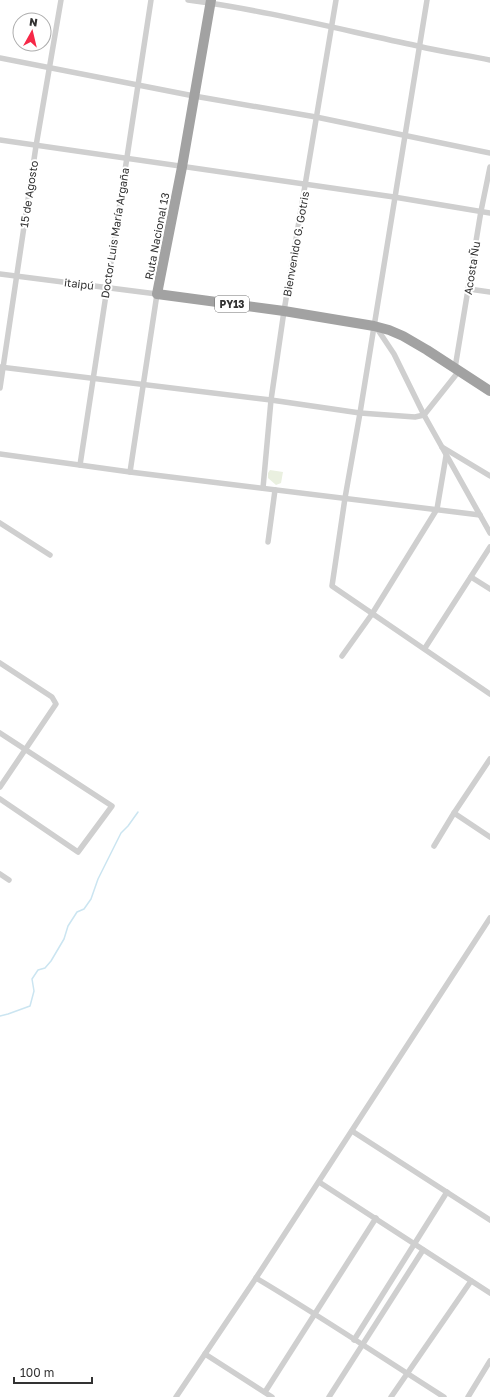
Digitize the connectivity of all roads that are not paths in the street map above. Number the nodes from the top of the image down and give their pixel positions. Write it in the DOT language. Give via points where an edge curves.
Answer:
graph roads {
  1 [pos="61,0"];
  2 [pos="151,0"];
  3 [pos="188,0"];
  4 [pos="336,0"];
  5 [pos="427,0"];
  6 [pos="211,2"];
  7 [pos="331,27"];
  8 [pos="419,47"];
  9 [pos="0,58"];
  10 [pos="490,60"];
  11 [pos="48,68"];
  12 [pos="137,85"];
  13 [pos="194,96"];
  14 [pos="316,117"];
  15 [pos="405,136"];
  16 [pos="0,140"];
  17 [pos="36,146"];
  18 [pos="490,152"];
  19 [pos="127,159"];
  20 [pos="182,167"];
  21 [pos="490,167"];
  22 [pos="306,185"];
  23 [pos="394,197"];
  24 [pos="481,211"];
  25 [pos="490,213"];
  26 [pos="0,274"];
  27 [pos="16,276"];
  28 [pos="106,287"];
  29 [pos="469,289"];
  30 [pos="490,292"];
  31 [pos="158,294"];
  32 [pos="284,311"];
  33 [pos="375,326"];
  34 [pos="2,367"];
  35 [pos="457,369"];
  36 [pos="92,378"];
  37 [pos="144,385"];
  38 [pos="0,388"];
  39 [pos="490,391"];
  40 [pos="271,400"];
  41 [pos="360,413"];
  42 [pos="424,415"];
  43 [pos="441,446"];
  44 [pos="0,454"];
  45 [pos="446,456"];
  46 [pos="80,465"];
  47 [pos="130,472"];
  48 [pos="490,476"];
  49 [pos="263,488"];
  50 [pos="275,490"];
  51 [pos="345,498"];
  52 [pos="437,509"];
  53 [pos="480,515"];
  54 [pos="0,523"];
  55 [pos="490,533"];
  56 [pos="268,542"];
  57 [pos="490,547"];
  58 [pos="50,555"];
  59 [pos="471,577"];
  60 [pos="490,589"];
  61 [pos="372,614"];
  62 [pos="425,648"];
  63 [pos="342,656"];
  64 [pos="0,663"];
  65 [pos="490,694"];
  66 [pos="0,733"];
  67 [pos="26,749"];
  68 [pos="489,763"];
  69 [pos="0,787"];
  70 [pos="0,799"];
  71 [pos="454,813"];
  72 [pos="490,837"];
  73 [pos="434,846"];
  74 [pos="0,874"];
  75 [pos="9,880"];
  76 [pos="490,918"];
  77 [pos="352,1131"];
  78 [pos="319,1182"];
  79 [pos="447,1192"];
  80 [pos="376,1218"];
  81 [pos="490,1220"];
  82 [pos="414,1243"];
  83 [pos="423,1250"];
  84 [pos="256,1278"];
  85 [pos="471,1281"];
  86 [pos="490,1293"];
  87 [pos="315,1314"];
  88 [pos="354,1340"];
  89 [pos="362,1346"];
  90 [pos="205,1354"];
  91 [pos="490,1361"];
  92 [pos="407,1374"];
  93 [pos="264,1392"];
  94 [pos="176,1397"];
  95 [pos="272,1397"];
  96 [pos="329,1397"];
  97 [pos="391,1397"];
  98 [pos="444,1397"];
  99 [pos="468,1397"];
  1 -- 11 [label="street, 15 de Agosto"];
  2 -- 12 [label="street, Doctor Luis María Argaña"];
  3 -- 6 [label="street"];
  4 -- 7 [label="street, Bienvenido G. Gotris"];
  5 -- 8 [label="street"];
  6 -- 7 [label="street"];
  6 -- 13 [label="highway, Ruta Nacional 13"];
  7 -- 8 [label="street"];
  7 -- 14 [label="street, Bienvenido G. Gotris"];
  8 -- 10 [label="street"];
  8 -- 15 [label="street"];
  9 -- 11 [label="street"];
  11 -- 12 [label="street"];
  11 -- 17 [label="street, 15 de Agosto"];
  12 -- 13 [label="street"];
  12 -- 19 [label="street, Doctor Luis María Argaña"];
  13 -- 14 [label="street"];
  13 -- 20 [label="highway, Ruta Nacional 13"];
  14 -- 15 [label="street"];
  14 -- 22 [label="street, Bienvenido G. Gotris"];
  15 -- 18 [label="street"];
  15 -- 23 [label="street"];
  16 -- 17 [label="street"];
  17 -- 19 [label="street"];
  17 -- 27 [label="street, 15 de Agosto"];
  19 -- 20 [label="street"];
  19 -- 28 [label="street, Doctor Luis María Argaña"];
  20 -- 22 [label="street"];
  20 -- 31 [label="highway, Ruta Nacional 13"];
  21 -- 24 [label="street, Acosta Ñu"];
  22 -- 23 [label="street"];
  22 -- 32 [label="street, Bienvenido G. Gotris"];
  23 -- 24 [label="street"];
  23 -- 33 [label="street"];
  24 -- 25 [label="street"];
  24 -- 29 [label="street, Acosta Ñu"];
  26 -- 27 [label="street, itaipú"];
  27 -- 28 [label="street, itaipú"];
  27 -- 34 [label="street, 15 de Agosto"];
  28 -- 31 [label="street, itaipú"];
  28 -- 36 [label="street, Doctor Luis María Argaña"];
  29 -- 30 [label="street"];
  29 -- 35 [label="street, Acosta Ñu"];
  31 -- 32 [label="highway, Ruta Nacional 13 / PY13"];
  31 -- 37 [label="street"];
  32 -- 33 [label="highway, Ruta Nacional 13 / PY13"];
  32 -- 40 [label="street, Bienvenido G. Gotris"];
  33 -- 35 [label="highway, Ruta Nacional 13 / PY13" via="403,336"];
  33 -- 41 [label="street"];
  33 -- 42 [label="street" via="394,354"];
  34 -- 36 [label="street"];
  34 -- 38 [label="street, 15 de Agosto"];
  35 -- 39 [label="highway, Ruta Nacional 13 / PY13"];
  35 -- 42 [label="street, Acosta Ñu"];
  36 -- 37 [label="street"];
  36 -- 46 [label="street, Doctor Luis María Argaña"];
  37 -- 40 [label="street"];
  37 -- 47 [label="street"];
  40 -- 41 [label="street"];
  40 -- 49 [label="street, Bienvenido G. Gotris"];
  41 -- 42 [label="street" via="415,417"];
  41 -- 51 [label="street"];
  42 -- 43 [label="street"];
  43 -- 45 [label="street"];
  43 -- 48 [label="street"];
  44 -- 46 [label="street"];
  45 -- 52 [label="street"];
  45 -- 53 [label="street"];
  46 -- 47 [label="street"];
  47 -- 49 [label="street"];
  49 -- 50 [label="street"];
  50 -- 51 [label="street"];
  50 -- 56 [label="street"];
  51 -- 52 [label="street"];
  51 -- 61 [label="street" via="332,586"];
  52 -- 53 [label="street"];
  52 -- 61 [label="street"];
  53 -- 55 [label="street"];
  54 -- 58 [label="street"];
  57 -- 59 [label="street"];
  59 -- 60 [label="street"];
  59 -- 62 [label="street"];
  61 -- 62 [label="street"];
  61 -- 63 [label="street"];
  62 -- 65 [label="street"];
  64 -- 67 [label="street" via="52,697 56,704"];
  66 -- 67 [label="street"];
  67 -- 69 [label="street"];
  67 -- 70 [label="street" via="112,806 78,852"];
  68 -- 71 [label="street"];
  71 -- 72 [label="street"];
  71 -- 73 [label="street"];
  74 -- 75 [label="street"];
  76 -- 77 [label="street"];
  77 -- 78 [label="street"];
  77 -- 79 [label="street"];
  78 -- 80 [label="street"];
  78 -- 84 [label="street"];
  79 -- 81 [label="street"];
  79 -- 82 [label="street"];
  80 -- 82 [label="street"];
  80 -- 87 [label="street"];
  82 -- 83 [label="street"];
  82 -- 88 [label="street"];
  83 -- 85 [label="street"];
  83 -- 89 [label="street"];
  84 -- 87 [label="street"];
  84 -- 90 [label="street"];
  85 -- 86 [label="street"];
  85 -- 92 [label="street"];
  87 -- 88 [label="street"];
  87 -- 93 [label="street"];
  88 -- 89 [label="street"];
  89 -- 92 [label="street"];
  89 -- 96 [label="street"];
  90 -- 93 [label="street"];
  90 -- 94 [label="street"];
  91 -- 99 [label="street"];
  92 -- 97 [label="street"];
  92 -- 98 [label="street"];
  93 -- 95 [label="street"];
}
